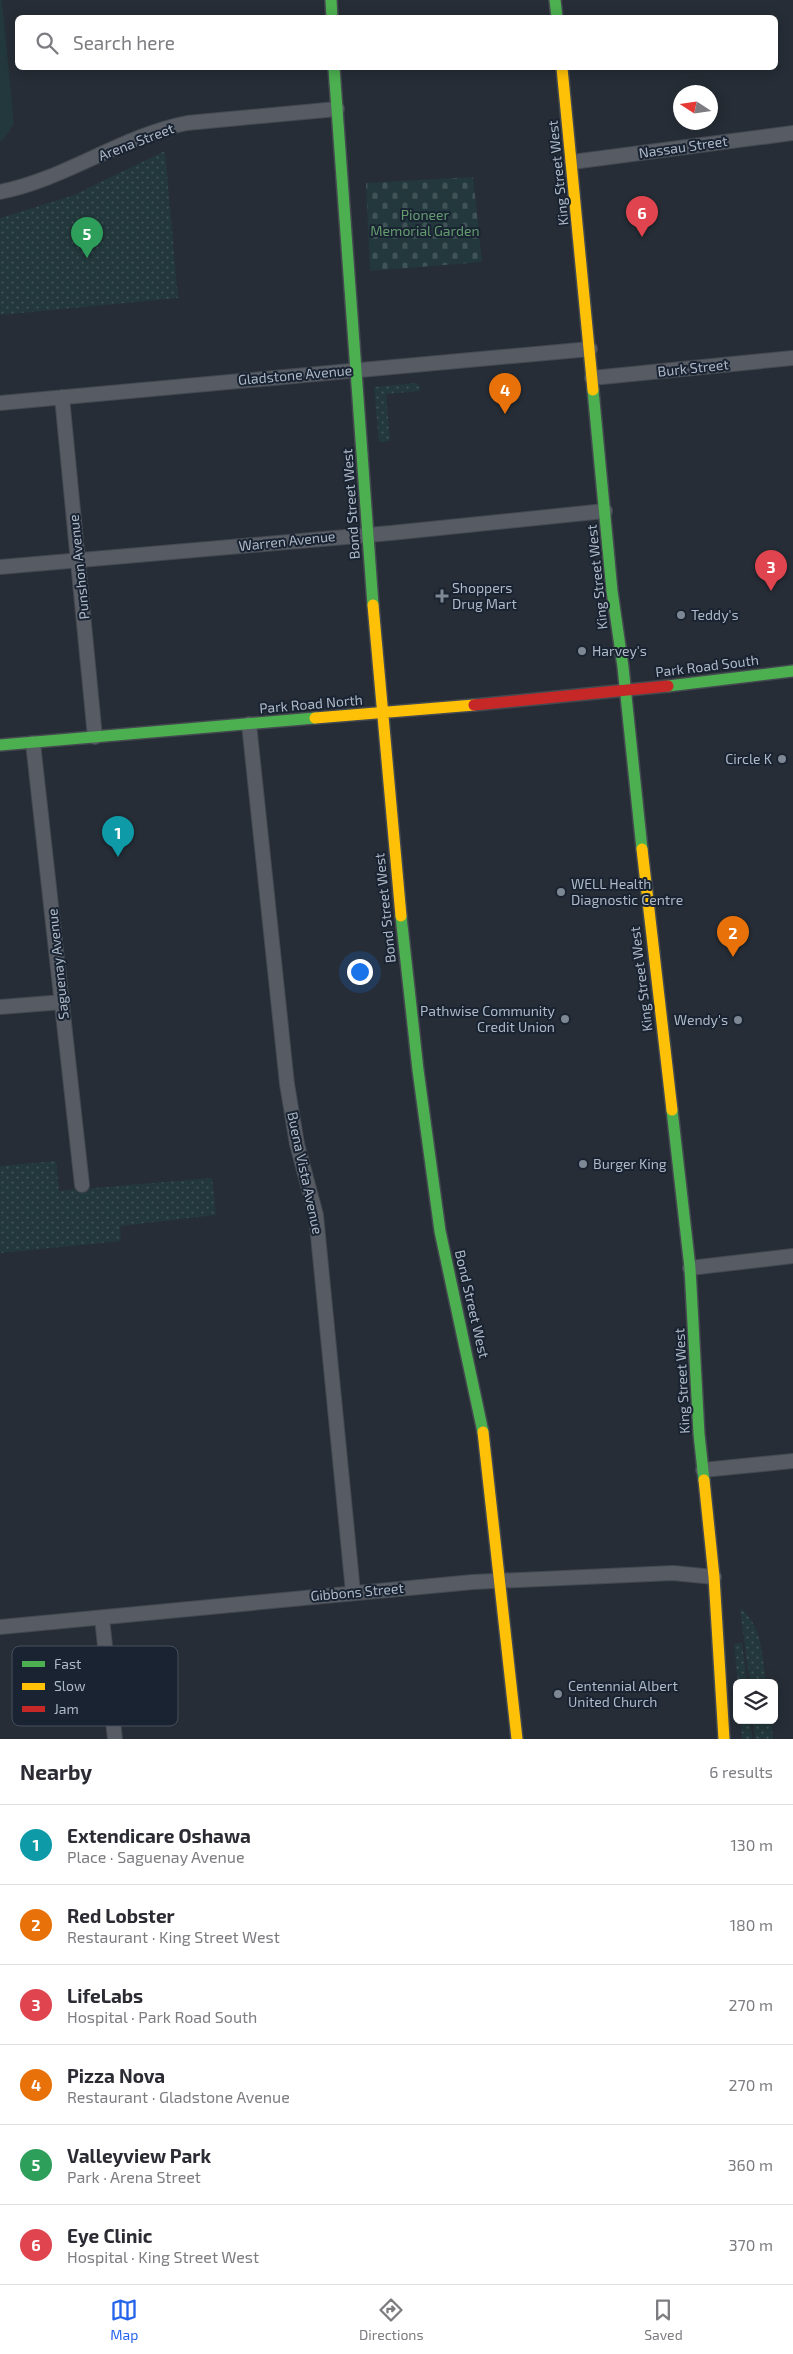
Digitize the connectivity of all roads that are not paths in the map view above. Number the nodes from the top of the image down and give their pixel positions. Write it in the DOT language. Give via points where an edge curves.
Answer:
graph roads {
  1 [pos="331,0"];
  2 [pos="555,0"];
  3 [pos="332,15"];
  4 [pos="557,15"];
  5 [pos="334,70"];
  6 [pos="562,70"];
  7 [pos="337,109"];
  8 [pos="793,133"];
  9 [pos="572,162"];
  10 [pos="0,192"];
  11 [pos="590,349"];
  12 [pos="793,358"];
  13 [pos="355,370"];
  14 [pos="592,378"];
  15 [pos="62,397"];
  16 [pos="0,403"];
  17 [pos="605,511"];
  18 [pos="367,534"];
  19 [pos="78,561"];
  20 [pos="0,567"];
  21 [pos="793,671"];
  22 [pos="625,690"];
  23 [pos="382,712"];
  24 [pos="249,724"];
  25 [pos="95,737"];
  26 [pos="33,743"];
  27 [pos="0,746"];
  28 [pos="63,1002"];
  29 [pos="0,1007"];
  30 [pos="82,1185"];
  31 [pos="793,1256"];
  32 [pos="690,1268"];
  33 [pos="793,1462"];
  34 [pos="703,1470"];
  35 [pos="714,1577"];
  36 [pos="500,1580"];
  37 [pos="353,1592"];
  38 [pos="102,1618"];
  39 [pos="0,1627"];
  40 [pos="105,1646"];
  41 [pos="113,1726"];
  42 [pos="114,1739"];
  43 [pos="518,1739"];
  44 [pos="724,1739"];
  1 -- 3 [label="main road"];
  2 -- 4 [label="main road"];
  5 -- 7 [label="main road, Bond Street West"];
  6 -- 9 [label="main road, King Street West"];
  7 -- 10 [label="street, Arena Street" via="162,128 48,177"];
  7 -- 13 [label="main road, Bond Street West"];
  8 -- 9 [label="street, Nassau Street"];
  9 -- 11 [label="main road, King Street West"];
  11 -- 13 [label="street, Gladstone Avenue"];
  11 -- 14 [label="main road, King Street West"];
  12 -- 14 [label="street, Burk Street"];
  13 -- 15 [label="street, Gladstone Avenue"];
  13 -- 18 [label="main road, Bond Street West"];
  14 -- 17 [label="main road, King Street West"];
  15 -- 16 [label="street, Gladstone Avenue"];
  15 -- 19 [label="street, Punshon Avenue"];
  17 -- 18 [label="street, Warren Avenue"];
  17 -- 22 [label="main road, King Street West"];
  18 -- 19 [label="street, Warren Avenue"];
  18 -- 23 [label="main road, Bond Street West"];
  19 -- 20 [label="street, Warren Avenue"];
  19 -- 25 [label="street, Punshon Avenue"];
  21 -- 22 [label="main road, Park Road South"];
  22 -- 23 [label="main road, Park Road North"];
  22 -- 32 [label="main road, King Street West"];
  23 -- 24 [label="main road, Park Road North"];
  23 -- 36 [label="main road, Bond Street West" via="392,832 430,1161 440,1231 478,1401"];
  24 -- 25 [label="main road, Park Road North"];
  24 -- 37 [label="street, Buena Vista Avenue" via="287,1084 296,1144 316,1215"];
  25 -- 26 [label="main road, Park Road North"];
  26 -- 27 [label="main road, Park Road North"];
  26 -- 28 [label="street, Saguenay Avenue"];
  28 -- 29 [label="street"];
  28 -- 30 [label="street, Saguenay Avenue"];
  31 -- 32 [label="street"];
  32 -- 34 [label="main road, King Street West"];
  33 -- 34 [label="street"];
  34 -- 35 [label="main road, King Street West"];
  35 -- 36 [label="street, Gibbons Street" via="673,1573"];
  35 -- 44 [label="main road, King Street West"];
  36 -- 37 [label="street, Gibbons Street"];
  36 -- 43 [label="main road, Bond Street West"];
  37 -- 38 [label="street, Gibbons Street"];
  38 -- 39 [label="street, Gibbons Street"];
  38 -- 40 [label="street"];
  41 -- 42 [label="street"];
}
